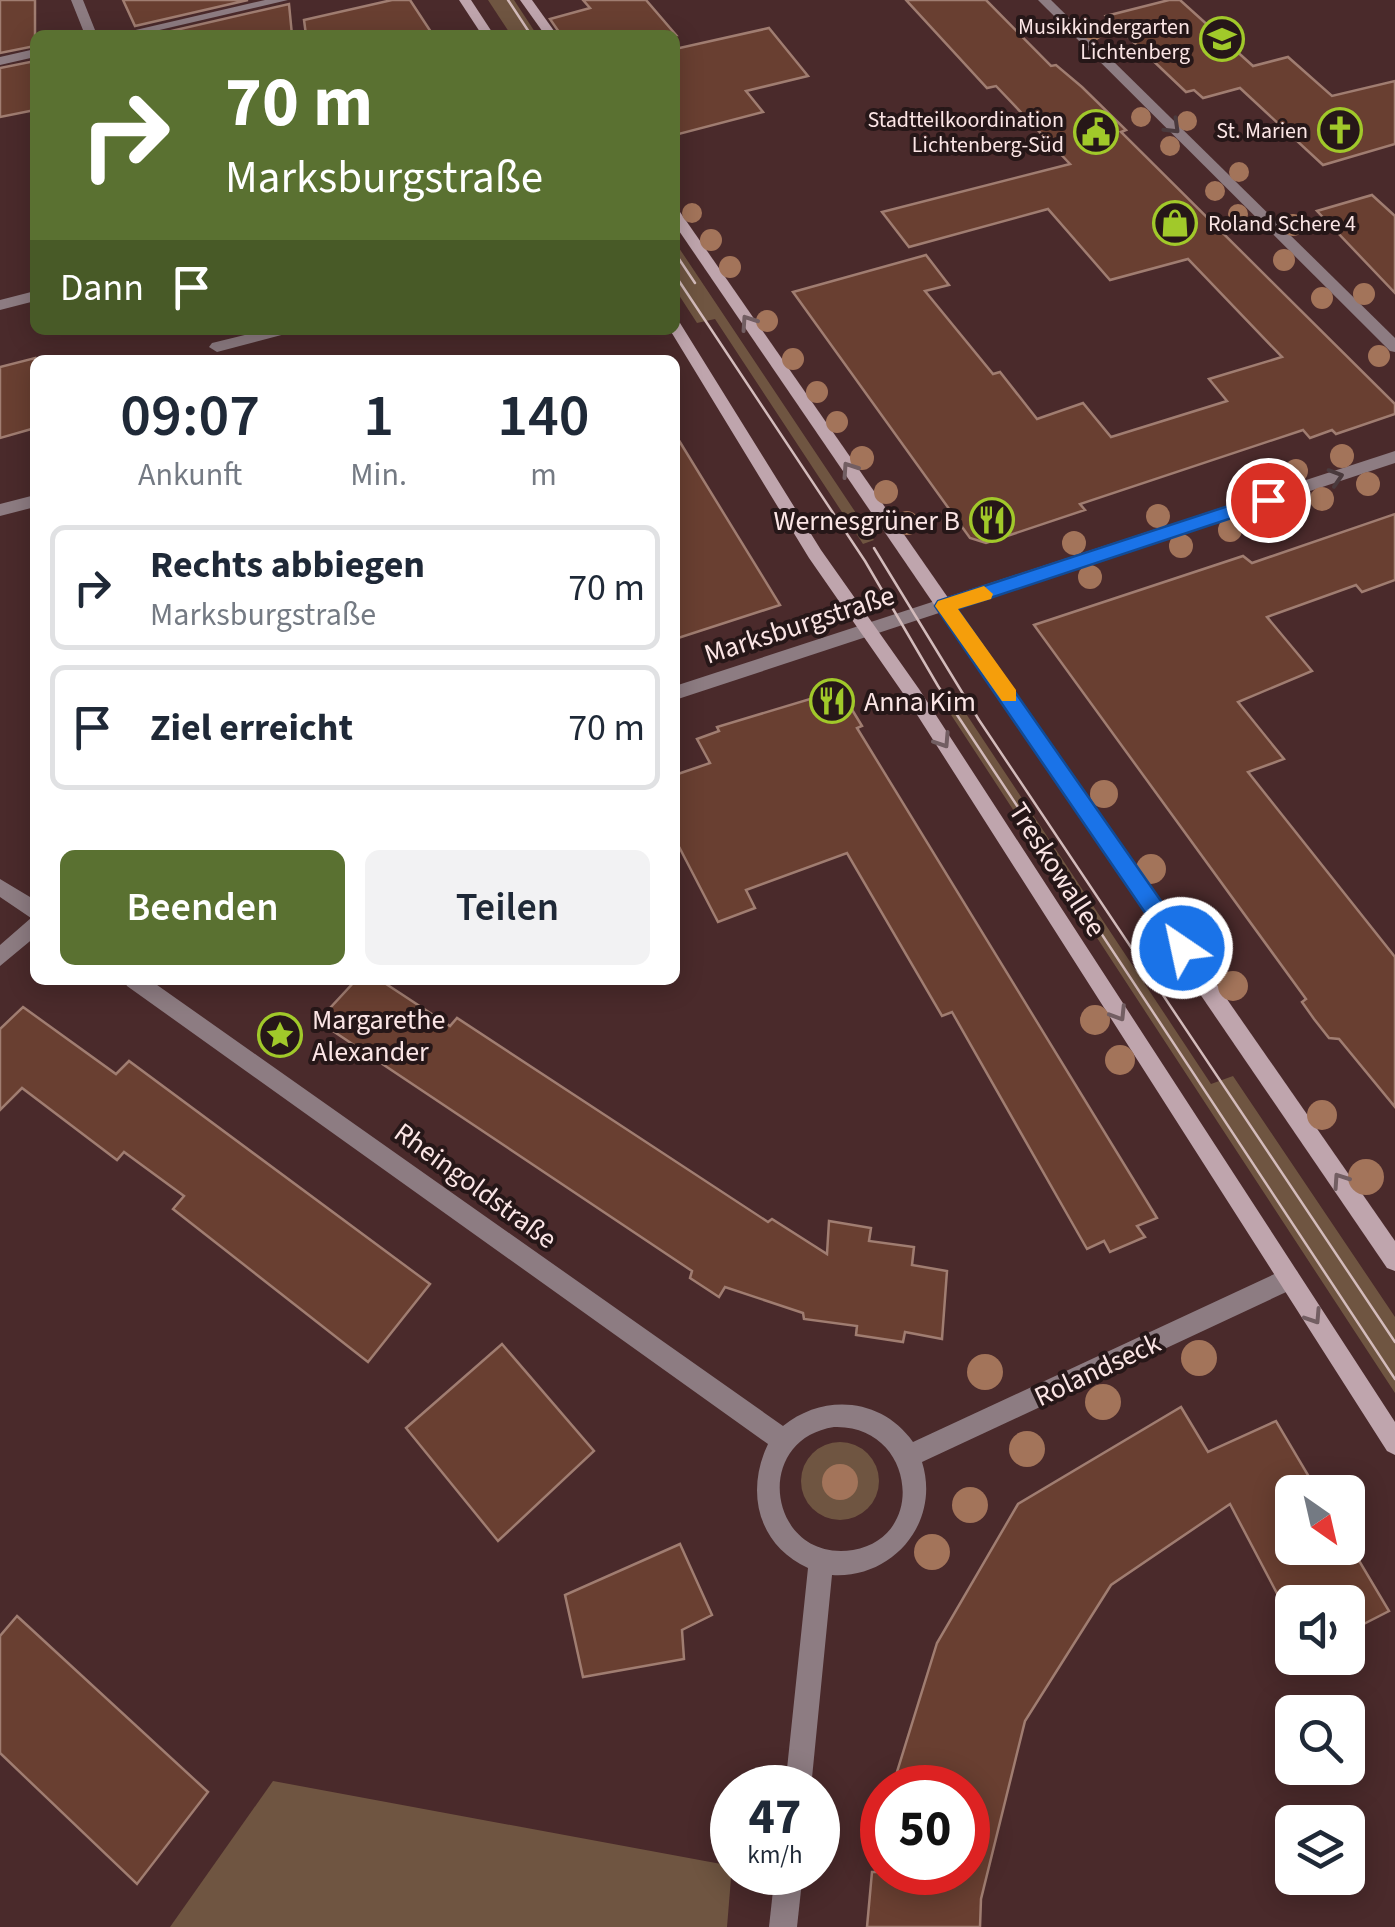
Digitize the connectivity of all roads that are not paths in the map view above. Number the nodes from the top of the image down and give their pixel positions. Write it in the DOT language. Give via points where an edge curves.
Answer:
graph roads {
  1 [pos="77,0"];
  2 [pos="282,0"];
  3 [pos="465,0"];
  4 [pos="526,0"];
  5 [pos="1044,0"];
  6 [pos="89,30"];
  7 [pos="143,30"];
  8 [pos="485,30"];
  9 [pos="547,30"];
  10 [pos="30,54"];
  11 [pos="0,61"];
  12 [pos="680,222"];
  13 [pos="30,297"];
  14 [pos="0,305"];
  15 [pos="680,334"];
  16 [pos="271,335"];
  17 [pos="1395,347"];
  18 [pos="220,354"];
  19 [pos="1395,458"];
  20 [pos="30,502"];
  21 [pos="0,510"];
  22 [pos="944,606"];
  23 [pos="868,631"];
  24 [pos="680,691"];
  25 [pos="0,887"];
  26 [pos="30,908"];
  27 [pos="30,929"];
  28 [pos="0,956"];
  29 [pos="141,985"];
  30 [pos="1395,1260"];
  31 [pos="1289,1279"];
  32 [pos="782,1440"];
  33 [pos="1395,1442"];
  34 [pos="905,1458"];
  35 [pos="821,1561"];
  36 [pos="800,1765"];
  37 [pos="786,1895"];
  38 [pos="783,1927"];
  1 -- 6 [label="street"];
  2 -- 7 [label="street"];
  3 -- 8 [label="main road"];
  4 -- 9 [label="main road"];
  5 -- 17 [label="street, one-way"];
  10 -- 11 [label="street"];
  22 -- 12 [label="main road, Treskowallee, one-way"];
  13 -- 14 [label="street"];
  15 -- 23 [label="main road, Treskowallee"];
  16 -- 18 [label="street"];
  22 -- 19 [label="street, Marksburgstraße, one-way"];
  20 -- 21 [label="street"];
  22 -- 23 [label="street, Marksburgstraße"];
  30 -- 22 [label="main road, Treskowallee, one-way"];
  23 -- 24 [label="street, Marksburgstraße"];
  23 -- 31 [label="main road, Treskowallee, one-way"];
  25 -- 26 [label="street"];
  27 -- 28 [label="street"];
  29 -- 32 [label="street, Rheingoldstraße"];
  31 -- 33 [label="main road, Treskowallee, one-way"];
  31 -- 34 [label="street, Rolandseck"];
  32 -- 34 [label="street" via="808,1420 840,1412 882,1428"];
  32 -- 35 [label="street" via="767,1484 771,1509 782,1532"];
  34 -- 35 [label="street" via="914,1488 902,1534 867,1561"];
  35 -- 36 [label="street"];
  37 -- 38 [label="street"];
}
